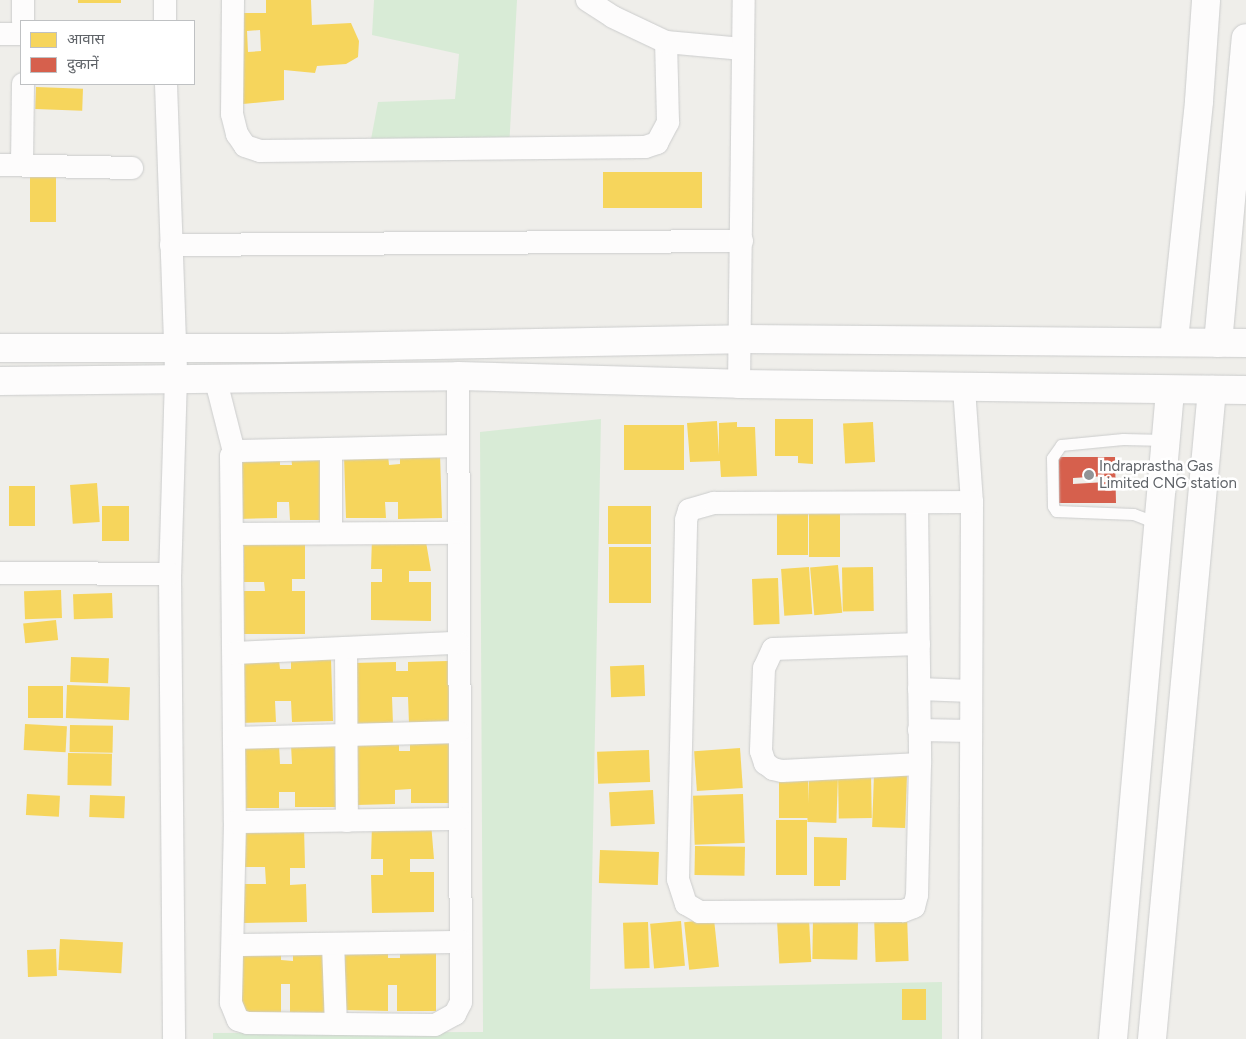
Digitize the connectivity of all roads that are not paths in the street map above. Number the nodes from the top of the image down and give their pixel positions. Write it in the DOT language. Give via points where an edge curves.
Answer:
graph roads {
  1 [pos="23,0"];
  2 [pos="165,0"];
  3 [pos="233,0"];
  4 [pos="587,0"];
  5 [pos="744,0"];
  6 [pos="1206,0"];
  7 [pos="23,20"];
  8 [pos="165,20"];
  9 [pos="0,34"];
  10 [pos="20,34"];
  11 [pos="1246,38"];
  12 [pos="666,42"];
  13 [pos="743,49"];
  14 [pos="23,85"];
  15 [pos="166,85"];
  16 [pos="0,166"];
  17 [pos="22,166"];
  18 [pos="132,168"];
  19 [pos="742,241"];
  20 [pos="171,245"];
  21 [pos="741,339"];
  22 [pos="1174,340"];
  23 [pos="1218,343"];
  24 [pos="1246,343"];
  25 [pos="175,347"];
  26 [pos="0,348"];
  27 [pos="458,376"];
  28 [pos="176,377"];
  29 [pos="215,377"];
  30 [pos="0,381"];
  31 [pos="739,384"];
  32 [pos="964,388"];
  33 [pos="1212,390"];
  34 [pos="1246,390"];
  35 [pos="1170,391"];
  36 [pos="1166,440"];
  37 [pos="458,446"];
  38 [pos="331,450"];
  39 [pos="234,452"];
  40 [pos="972,502"];
  41 [pos="917,504"];
  42 [pos="331,533"];
  43 [pos="458,533"];
  44 [pos="233,534"];
  45 [pos="1157,534"];
  46 [pos="0,573"];
  47 [pos="170,574"];
  48 [pos="458,643"];
  49 [pos="919,644"];
  50 [pos="346,648"];
  51 [pos="234,652"];
  52 [pos="919,689"];
  53 [pos="971,691"];
  54 [pos="919,730"];
  55 [pos="971,731"];
  56 [pos="458,732"];
  57 [pos="347,735"];
  58 [pos="234,738"];
  59 [pos="920,764"];
  60 [pos="459,819"];
  61 [pos="347,821"];
  62 [pos="235,822"];
  63 [pos="461,942"];
  64 [pos="334,944"];
  65 [pos="234,945"];
  66 [pos="336,1024"];
  67 [pos="174,1039"];
  68 [pos="970,1039"];
  69 [pos="1112,1039"];
  70 [pos="1152,1039"];
  1 -- 7 [label="street"];
  2 -- 8 [label="street"];
  3 -- 12 [label="street" via="232,114 237,134 245,146 260,151 645,147 657,143 668,122"];
  4 -- 12 [label="street" via="613,17"];
  5 -- 13 [label="street"];
  6 -- 22 [label="street" via="1199,102"];
  9 -- 10 [label="street"];
  11 -- 23 [label="street"];
  12 -- 13 [label="street"];
  13 -- 19 [label="street"];
  14 -- 17 [label="street"];
  15 -- 20 [label="street"];
  16 -- 17 [label="street"];
  17 -- 18 [label="street"];
  19 -- 20 [label="street"];
  19 -- 21 [label="street"];
  20 -- 25 [label="street"];
  21 -- 22 [label="street"];
  21 -- 25 [label="street" via="289,348"];
  21 -- 31 [label="street"];
  22 -- 23 [label="street"];
  23 -- 24 [label="street"];
  25 -- 26 [label="street"];
  25 -- 28 [label="street"];
  27 -- 29 [label="street"];
  27 -- 31 [label="street"];
  27 -- 37 [label="street"];
  28 -- 29 [label="street"];
  28 -- 30 [label="street"];
  28 -- 47 [label="street"];
  29 -- 39 [label="street"];
  31 -- 32 [label="street"];
  32 -- 35 [label="street"];
  32 -- 40 [label="street"];
  33 -- 34 [label="street"];
  33 -- 35 [label="street"];
  33 -- 70 [label="street"];
  35 -- 36 [label="street"];
  36 -- 45 [label="street"];
  36 -- 45 [label="lane" via="1123,439 1061,445 1052,458 1053,506 1056,511 1133,514 1149,520"];
  37 -- 38 [label="street"];
  37 -- 43 [label="street"];
  38 -- 39 [label="street"];
  38 -- 42 [label="street"];
  39 -- 44 [label="street" via="229,461"];
  40 -- 41 [label="street"];
  40 -- 53 [label="street"];
  41 -- 49 [label="street"];
  41 -- 59 [label="street" via="714,502 689,510 686,520 678,879 686,904 700,912 903,911 914,907"];
  42 -- 43 [label="street"];
  42 -- 44 [label="street"];
  43 -- 48 [label="street"];
  44 -- 51 [label="street"];
  45 -- 69 [label="street"];
  46 -- 47 [label="street"];
  47 -- 67 [label="street"];
  48 -- 50 [label="street"];
  48 -- 56 [label="street"];
  49 -- 52 [label="street"];
  49 -- 59 [label="street" via="773,649 764,668 761,751 765,763 782,771"];
  50 -- 51 [label="street"];
  50 -- 57 [label="street"];
  51 -- 58 [label="street"];
  52 -- 53 [label="street"];
  52 -- 54 [label="street"];
  53 -- 55 [label="street"];
  54 -- 55 [label="street"];
  54 -- 59 [label="street"];
  55 -- 68 [label="street"];
  56 -- 57 [label="street"];
  56 -- 60 [label="street"];
  57 -- 58 [label="street"];
  57 -- 61 [label="street"];
  58 -- 62 [label="street"];
  60 -- 61 [label="street"];
  60 -- 63 [label="street"];
  61 -- 62 [label="street"];
  62 -- 65 [label="street"];
  63 -- 64 [label="street"];
  63 -- 66 [label="street" via="461,1002 447,1021 435,1025"];
  64 -- 65 [label="street"];
  64 -- 66 [label="street"];
  65 -- 66 [label="street" via="231,1004 238,1020 248,1023"];
}
